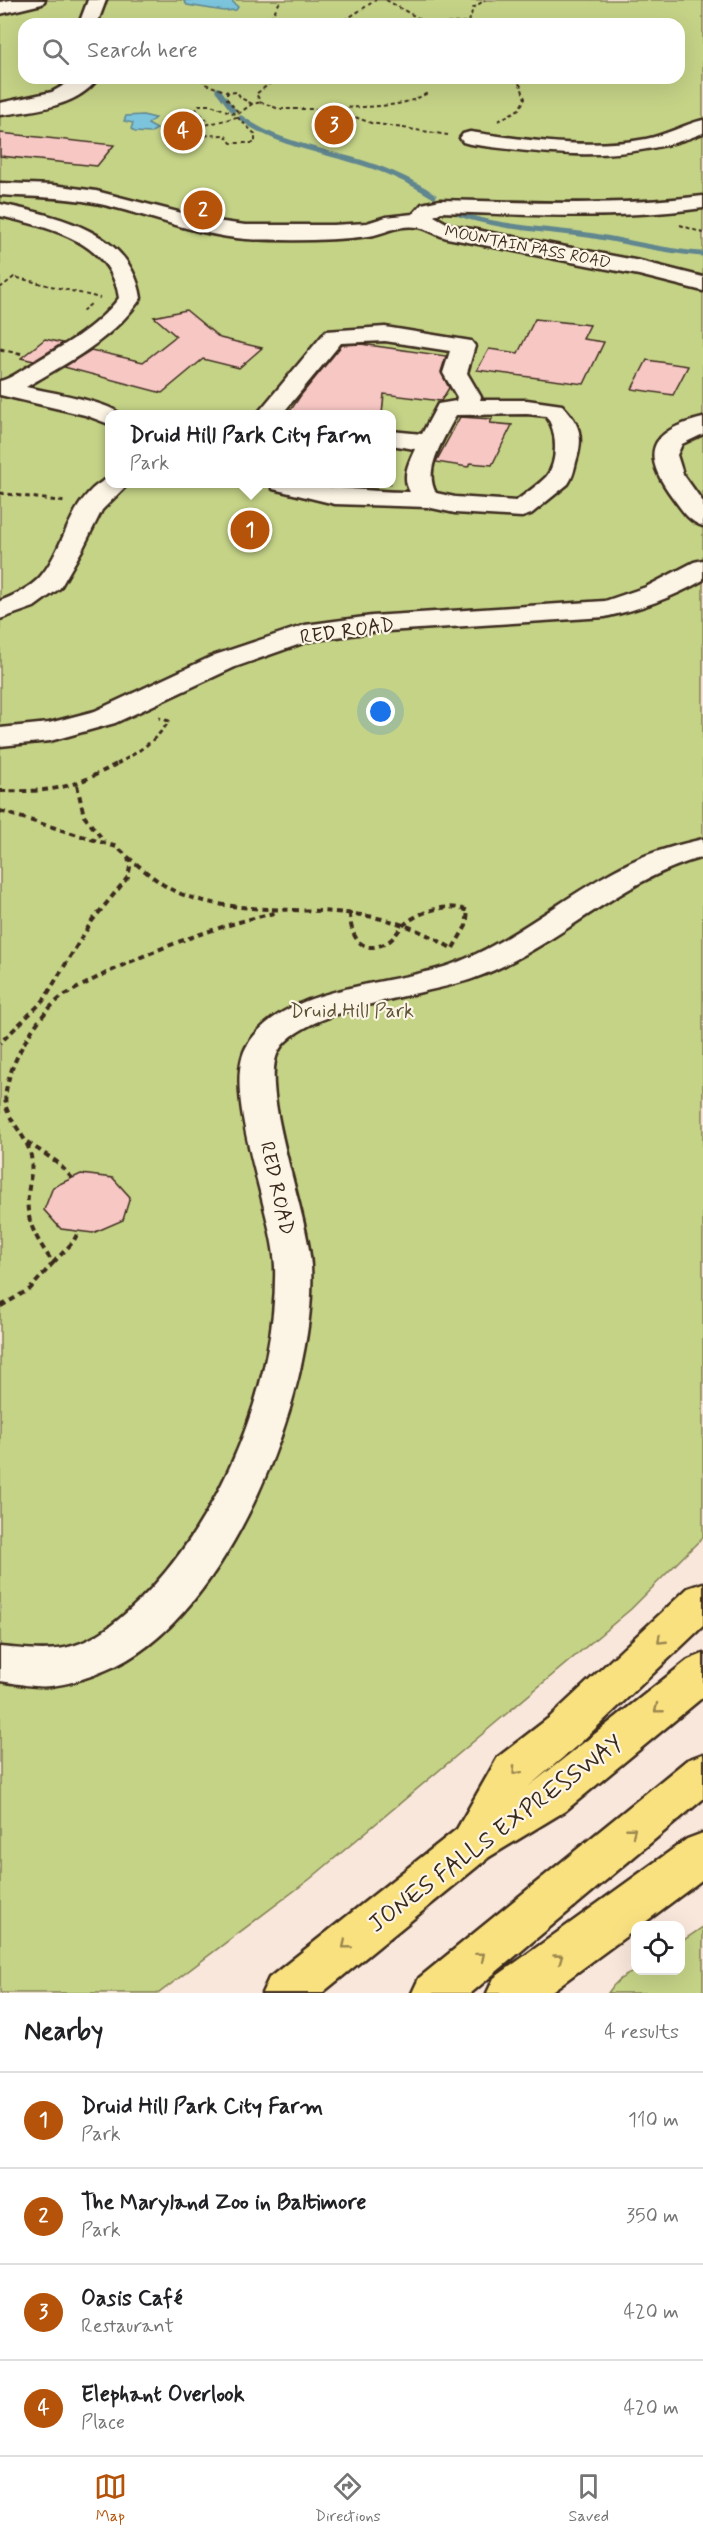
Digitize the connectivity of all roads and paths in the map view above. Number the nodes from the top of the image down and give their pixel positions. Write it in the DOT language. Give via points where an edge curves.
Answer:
graph roads {
  1 [pos="36,0"];
  2 [pos="97,0"];
  3 [pos="281,0"];
  4 [pos="376,0"];
  5 [pos="386,0"];
  6 [pos="485,0"];
  7 [pos="467,3"];
  8 [pos="474,7"];
  9 [pos="0,8"];
  10 [pos="90,18"];
  11 [pos="270,18"];
  12 [pos="348,18"];
  13 [pos="418,18"];
  14 [pos="468,18"];
  15 [pos="80,84"];
  16 [pos="206,84"];
  17 [pos="269,84"];
  18 [pos="519,84"];
  19 [pos="228,92"];
  20 [pos="429,92"];
  21 [pos="263,102"];
  22 [pos="252,104"];
  23 [pos="0,109"];
  24 [pos="334,109"];
  25 [pos="237,116"];
  26 [pos="703,126"];
  27 [pos="186,130"];
  28 [pos="470,138"];
  29 [pos="0,189"];
  30 [pos="703,202"];
  31 [pos="0,210"];
  32 [pos="425,220"];
  33 [pos="703,284"];
  34 [pos="0,288"];
  35 [pos="82,311"];
  36 [pos="0,349"];
  37 [pos="25,354"];
  38 [pos="3,388"];
  39 [pos="466,407"];
  40 [pos="272,410"];
  41 [pos="105,415"];
  42 [pos="703,425"];
  43 [pos="396,439"];
  44 [pos="431,443"];
  45 [pos="111,488"];
  46 [pos="294,488"];
  47 [pos="0,493"];
  48 [pos="427,499"];
  49 [pos="91,506"];
  50 [pos="703,518"];
  51 [pos="703,568"];
  52 [pos="0,611"];
  53 [pos="116,712"];
  54 [pos="0,737"];
  55 [pos="77,785"];
  56 [pos="0,790"];
  57 [pos="0,811"];
  58 [pos="106,842"];
  59 [pos="703,848"];
  60 [pos="128,857"];
  61 [pos="278,912"];
  62 [pos="350,913"];
  63 [pos="405,923"];
  64 [pos="429,934"];
  65 [pos="452,948"];
  66 [pos="43,1001"];
  67 [pos="51,1004"];
  68 [pos="0,1043"];
  69 [pos="27,1141"];
  70 [pos="72,1178"];
  71 [pos="79,1231"];
  72 [pos="53,1263"];
  73 [pos="0,1306"];
  74 [pos="703,1600"];
  75 [pos="0,1664"];
  76 [pos="703,1672"];
  77 [pos="703,1773"];
  78 [pos="474,1843"];
  79 [pos="703,1852"];
  80 [pos="286,1993"];
  81 [pos="436,1993"];
  82 [pos="512,1993"];
  1 -- 9 [label="lane"];
  2 -- 10 [label="lane"];
  3 -- 11 [label="path"];
  4 -- 12 [label="path"];
  5 -- 13 [label="path"];
  6 -- 8 [label="path"];
  7 -- 8 [label="path"];
  8 -- 14 [label="path"];
  15 -- 23 [label="lane" via="38,103"];
  16 -- 19 [label="path"];
  17 -- 21 [label="path" via="256,94"];
  18 -- 28 [label="path" via="526,98 523,106"];
  19 -- 22 [label="path" via="237,92"];
  19 -- 25 [label="path" via="227,99"];
  20 -- 24 [label="path" via="404,103"];
  21 -- 22 [label="path"];
  21 -- 24 [label="path" via="279,109"];
  22 -- 25 [label="path"];
  24 -- 28 [label="path" via="360,120"];
  25 -- 25 [label="path" via="216,105 199,105 196,110 207,120 176,118 172,132 191,137 225,135 231,143 255,143 255,134"];
  25 -- 27 [label="path"];
  26 -- 28 [label="lane" via="644,145 595,151 552,150"];
  29 -- 32 [label="lane" via="96,197 245,232 309,234"];
  30 -- 32 [label="lane, MOUNTAIN PASS ROAD" via="584,210 440,206 423,215"];
  31 -- 38 [label="lane" via="77,232 112,258 130,285 130,298 113,319 82,342"];
  32 -- 33 [label="lane, MOUNTAIN PASS ROAD" via="447,231"];
  34 -- 35 [label="path" via="14,277 101,297"];
  36 -- 37 [label="path"];
  38 -- 41 [label="lane"];
  39 -- 40 [label="lane" via="469,397 455,373 463,346 385,334 354,334 334,336"];
  39 -- 44 [label="lane" via="447,409"];
  39 -- 48 [label="lane" via="553,410 564,422 569,444 559,479 522,509 455,505"];
  42 -- 50 [label="lane" via="667,447 665,461 671,478"];
  43 -- 44 [label="lane"];
  44 -- 48 [label="lane" via="419,467 420,487"];
  45 -- 49 [label="lane"];
  46 -- 48 [label="lane" via="375,500"];
  47 -- 49 [label="path"];
  49 -- 52 [label="lane" via="50,582 24,601"];
  51 -- 53 [label="lane, RED ROAD" via="666,589 605,609 372,624 305,633 225,661"];
  53 -- 54 [label="lane, RED ROAD" via="68,729"];
  53 -- 55 [label="path" via="136,727 158,718 169,721 155,738 132,755"];
  55 -- 56 [label="path" via="45,791"];
  55 -- 58 [label="path" via="78,805"];
  57 -- 58 [label="path"];
  58 -- 60 [label="path"];
  59 -- 75 [label="lane, RED ROAD" via="634,874 515,947 474,967 317,1010 273,1035 260,1051 258,1107 289,1226 293,1264 291,1306 268,1417 231,1510 203,1556 152,1618 120,1643 88,1661 54,1668 17,1669"];
  60 -- 61 [label="path" via="179,893"];
  60 -- 66 [label="path" via="128,877 92,921"];
  61 -- 62 [label="path"];
  61 -- 67 [label="path" via="182,940"];
  62 -- 63 [label="path"];
  62 -- 63 [label="path" via="351,934 355,942 364,946 385,944"];
  63 -- 64 [label="path"];
  63 -- 65 [label="path" via="463,907 469,917"];
  66 -- 67 [label="path"];
  66 -- 68 [label="path"];
  67 -- 69 [label="path" via="10,1067 5,1085 8,1112"];
  69 -- 70 [label="path" via="63,1164"];
  69 -- 72 [label="path" via="31,1157 29,1220"];
  71 -- 72 [label="path"];
  72 -- 73 [label="path" via="30,1289"];
  74 -- 78 [label="highway, one-way" via="565,1730 514,1770"];
  76 -- 78 [label="highway, JONES FALLS EXPRESSWAY, one-way" via="549,1797"];
  81 -- 77 [label="highway, one-way"];
  78 -- 80 [label="highway, JONES FALLS EXPRESSWAY, one-way"];
  82 -- 79 [label="highway, one-way"];
}
